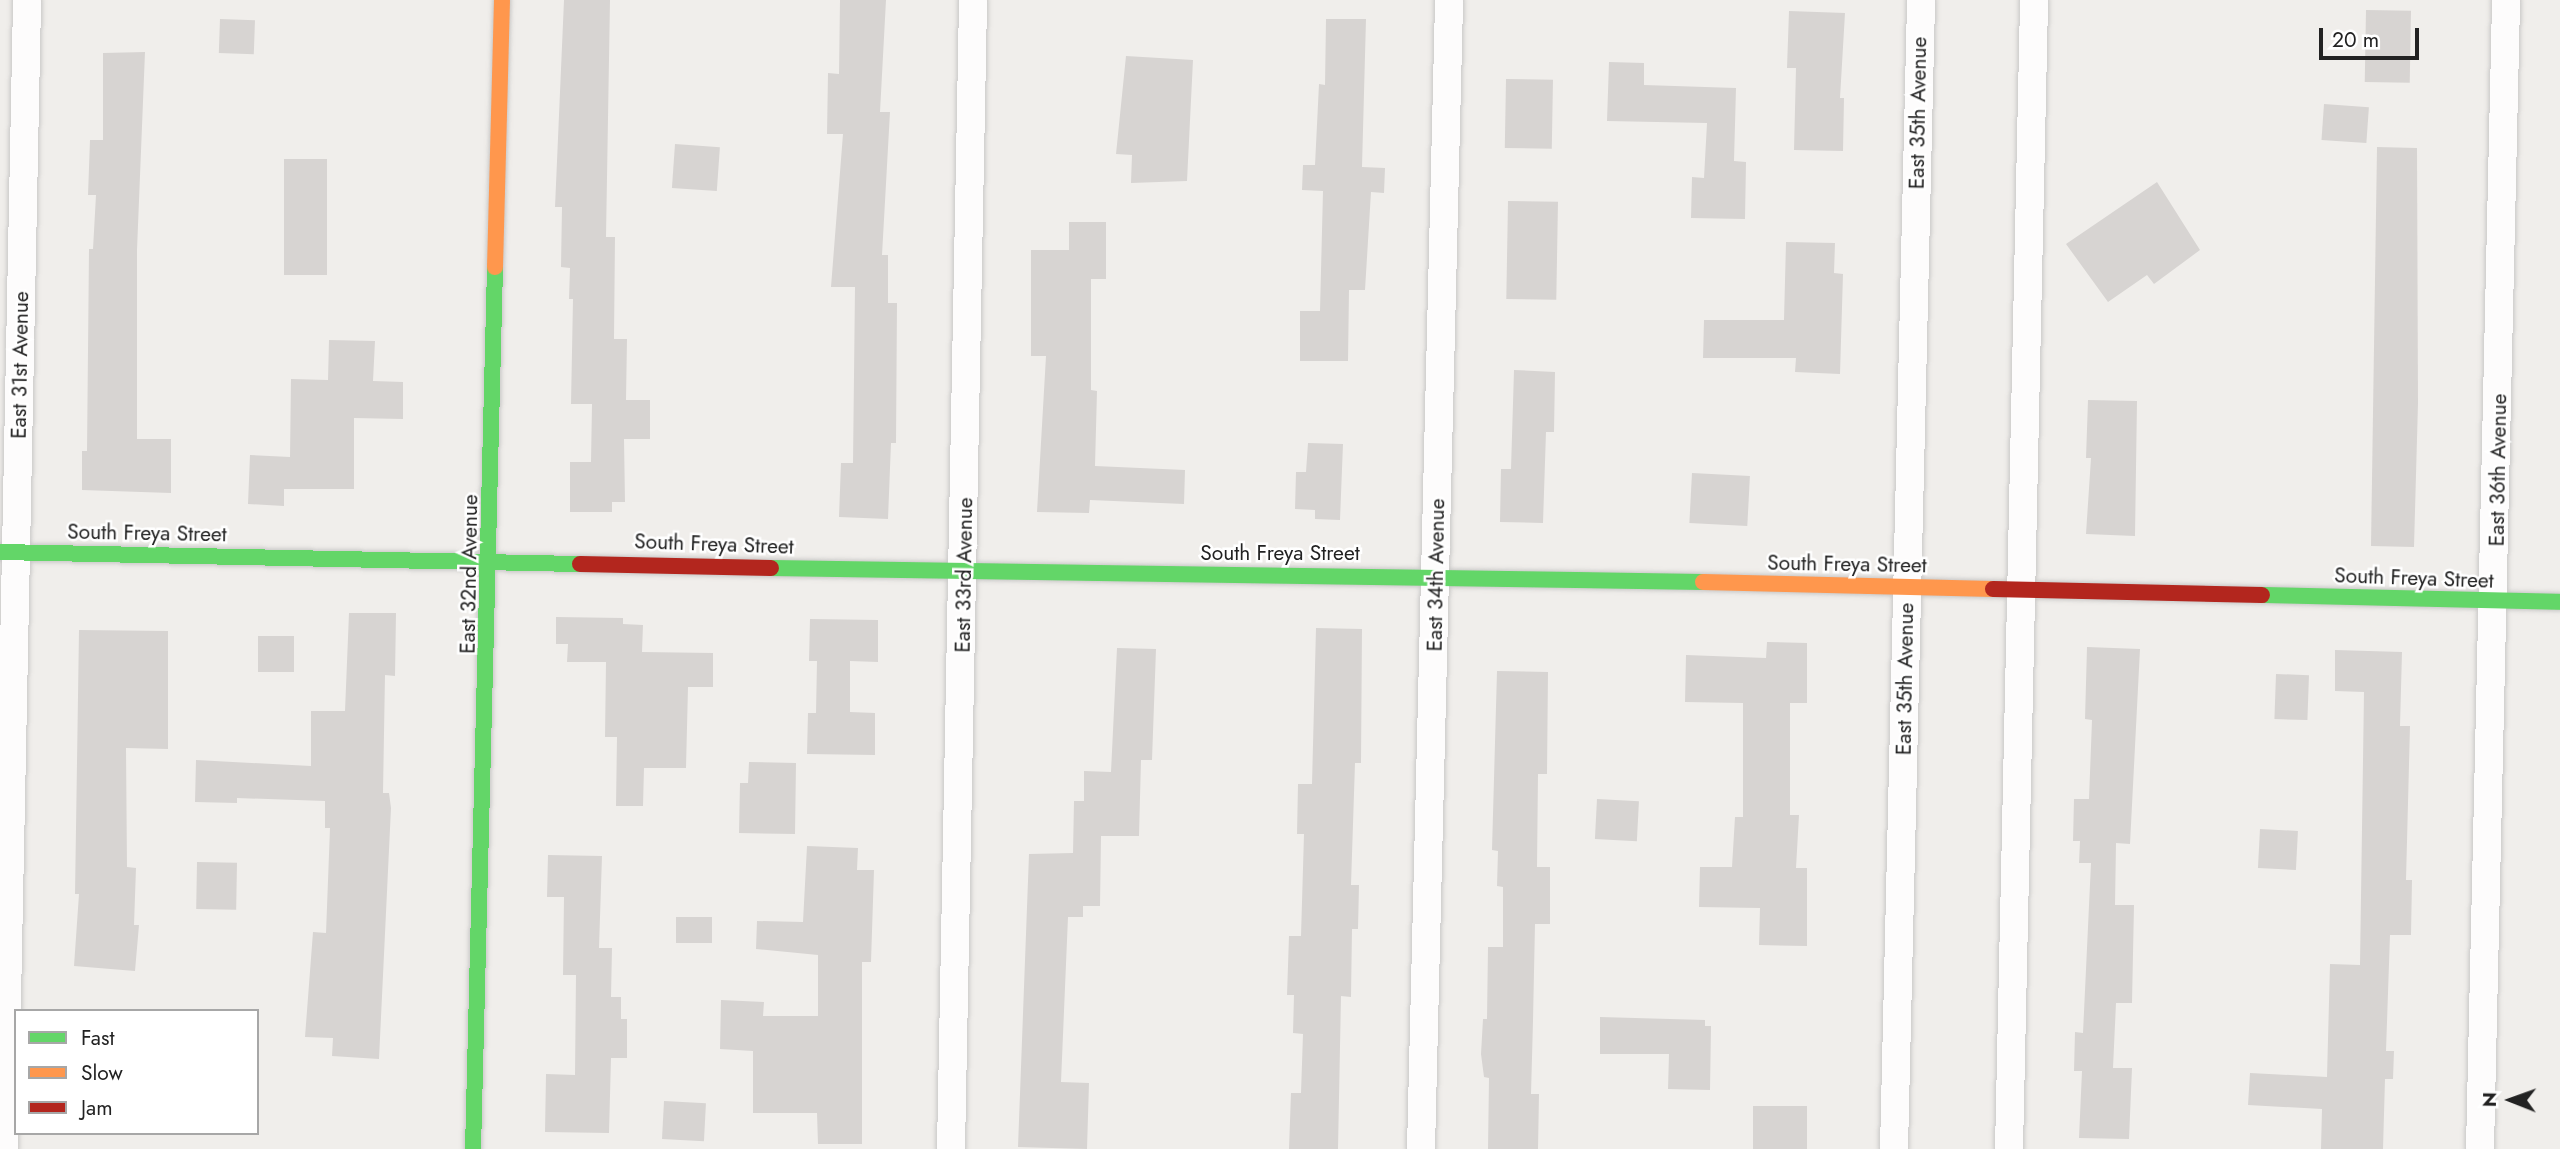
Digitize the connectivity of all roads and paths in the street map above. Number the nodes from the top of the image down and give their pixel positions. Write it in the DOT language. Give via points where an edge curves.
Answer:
graph roads {
  1 [pos="27,0"];
  2 [pos="502,0"];
  3 [pos="973,0"];
  4 [pos="1449,0"];
  5 [pos="1921,0"];
  6 [pos="2034,0"];
  7 [pos="2506,0"];
  8 [pos="8,552"];
  9 [pos="490,559"];
  10 [pos="965,572"];
  11 [pos="1436,576"];
  12 [pos="1908,587"];
  13 [pos="2022,588"];
  14 [pos="2496,601"];
  15 [pos="2560,602"];
  16 [pos="4,1149"];
  17 [pos="473,1149"];
  18 [pos="951,1149"];
  19 [pos="1421,1149"];
  20 [pos="1894,1149"];
  21 [pos="2009,1149"];
  22 [pos="2480,1149"];
  1 -- 8 [label="street, East 31st Avenue"];
  2 -- 9 [label="main road, East 32nd Avenue"];
  3 -- 10 [label="street, East 33rd Avenue"];
  4 -- 11 [label="street, East 34th Avenue"];
  5 -- 12 [label="street, East 35th Avenue"];
  6 -- 13 [label="street"];
  7 -- 14 [label="street, East 36th Avenue"];
  8 -- 9 [label="main road, South Freya Street"];
  8 -- 16 [label="street, East 31st Avenue"];
  9 -- 10 [label="main road, South Freya Street"];
  9 -- 17 [label="main road, East 32nd Avenue"];
  10 -- 11 [label="main road, South Freya Street"];
  10 -- 18 [label="street, East 33rd Avenue"];
  11 -- 12 [label="main road, South Freya Street"];
  11 -- 19 [label="street, East 34th Avenue"];
  12 -- 13 [label="main road, South Freya Street"];
  12 -- 20 [label="street, East 35th Avenue"];
  13 -- 14 [label="main road, South Freya Street"];
  13 -- 21 [label="street"];
  14 -- 15 [label="main road, South Freya Street"];
  14 -- 22 [label="street, East 36th Avenue"];
}
